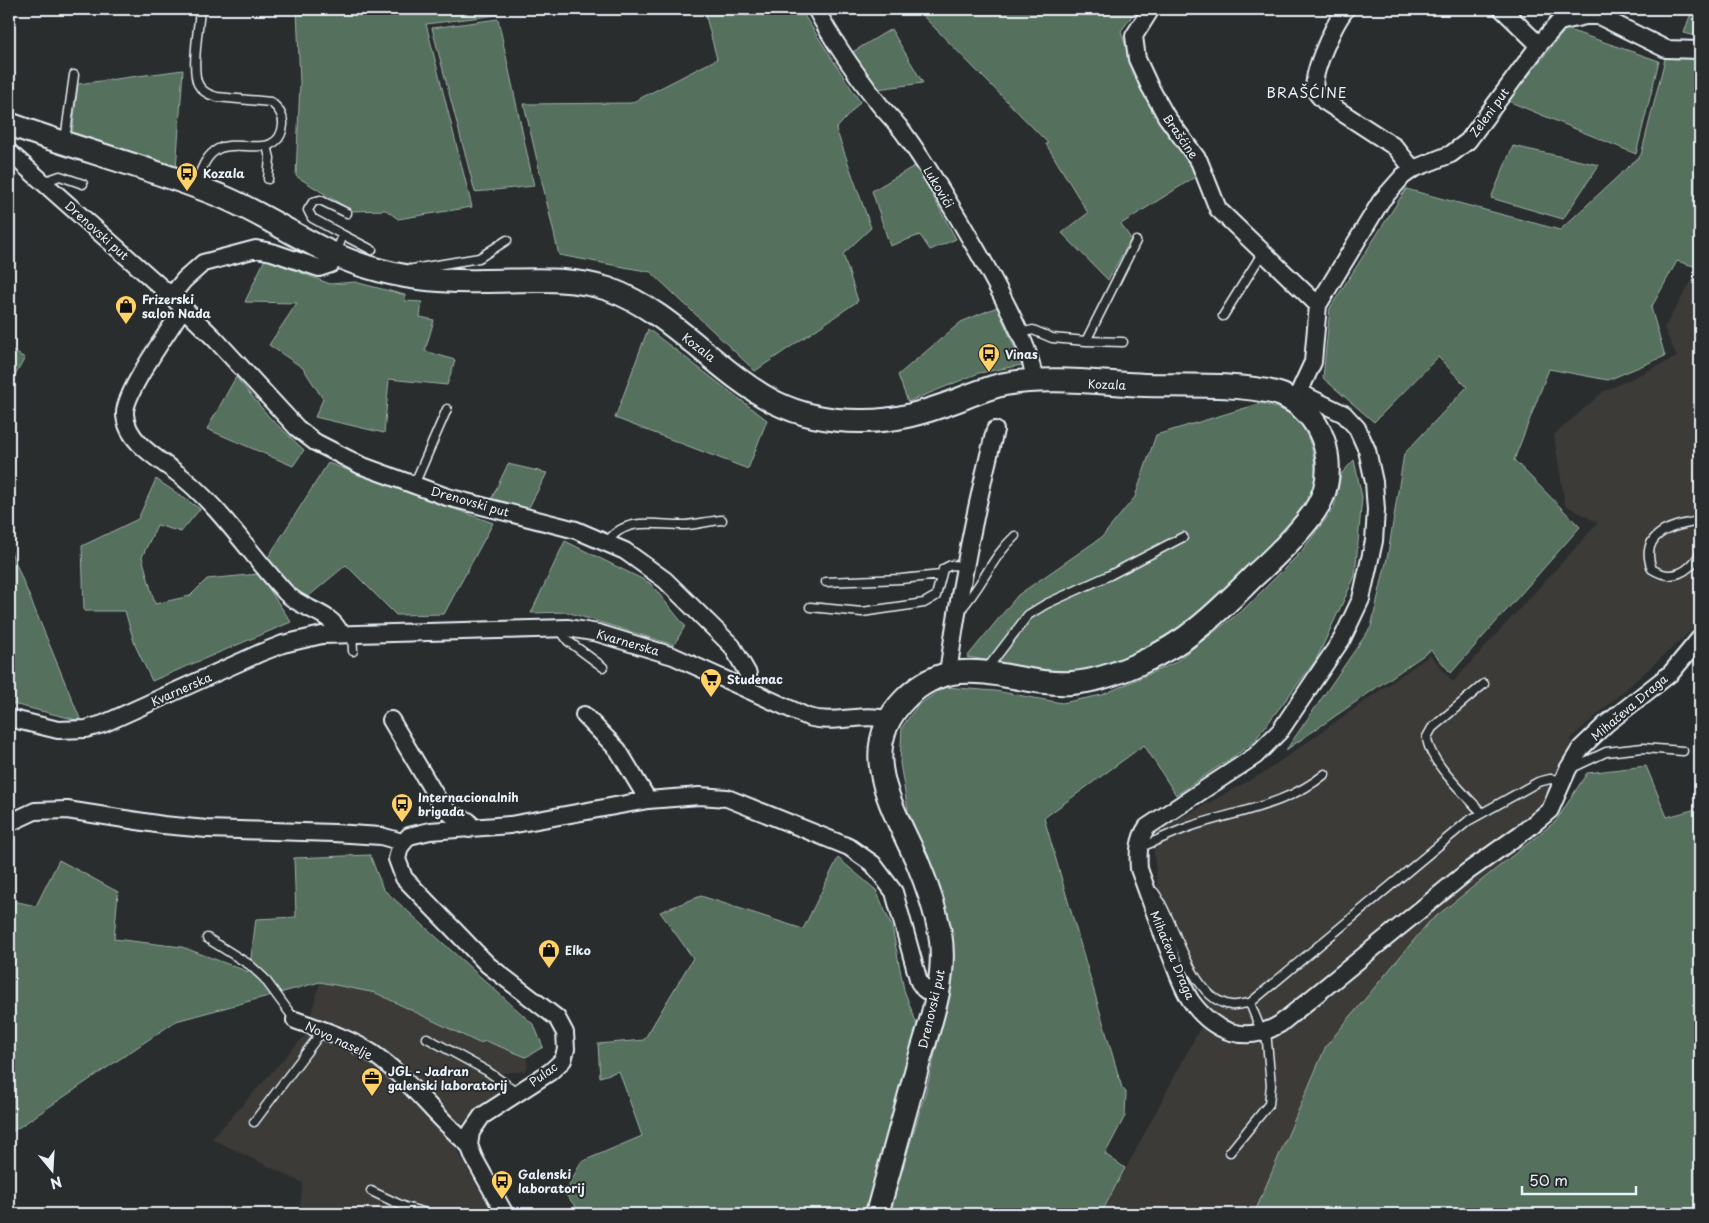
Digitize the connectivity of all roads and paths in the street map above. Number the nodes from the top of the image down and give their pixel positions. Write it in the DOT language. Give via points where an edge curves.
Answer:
graph roads {
  1 [pos="200,9"];
  2 [pos="816,9"];
  3 [pos="1151,9"];
  4 [pos="1346,9"];
  5 [pos="1502,9"];
  6 [pos="1572,9"];
  7 [pos="1559,22"];
  8 [pos="1539,45"];
  9 [pos="1700,50"];
  10 [pos="74,75"];
  11 [pos="9,124"];
  12 [pos="64,144"];
  13 [pos="267,146"];
  14 [pos="9,152"];
  15 [pos="1413,169"];
  16 [pos="268,179"];
  17 [pos="43,182"];
  18 [pos="83,184"];
  19 [pos="194,186"];
  20 [pos="347,214"];
  21 [pos="507,240"];
  22 [pos="1136,241"];
  23 [pos="340,245"];
  24 [pos="372,250"];
  25 [pos="1263,252"];
  26 [pos="404,275"];
  27 [pos="171,296"];
  28 [pos="1318,305"];
  29 [pos="183,308"];
  30 [pos="1223,316"];
  31 [pos="1020,333"];
  32 [pos="1086,341"];
  33 [pos="1123,342"];
  34 [pos="1033,381"];
  35 [pos="1298,397"];
  36 [pos="447,409"];
  37 [pos="995,430"];
  38 [pos="414,485"];
  39 [pos="722,520"];
  40 [pos="1700,521"];
  41 [pos="1015,536"];
  42 [pos="1183,537"];
  43 [pos="607,543"];
  44 [pos="1700,554"];
  45 [pos="965,566"];
  46 [pos="941,575"];
  47 [pos="826,582"];
  48 [pos="810,607"];
  49 [pos="956,614"];
  50 [pos="558,628"];
  51 [pos="346,633"];
  52 [pos="1700,638"];
  53 [pos="353,651"];
  54 [pos="603,667"];
  55 [pos="985,671"];
  56 [pos="948,673"];
  57 [pos="1484,684"];
  58 [pos="748,689"];
  59 [pos="584,715"];
  60 [pos="9,718"];
  61 [pos="391,720"];
  62 [pos="889,720"];
  63 [pos="1683,751"];
  64 [pos="1325,774"];
  65 [pos="1566,775"];
  66 [pos="648,800"];
  67 [pos="1482,813"];
  68 [pos="9,823"];
  69 [pos="469,829"];
  70 [pos="402,842"];
  71 [pos="1139,848"];
  72 [pos="1145,886"];
  73 [pos="207,938"];
  74 [pos="937,998"];
  75 [pos="1250,1003"];
  76 [pos="295,1020"];
  77 [pos="323,1030"];
  78 [pos="1264,1032"];
  79 [pos="427,1038"];
  80 [pos="517,1092"];
  81 [pos="254,1122"];
  82 [pos="469,1145"];
  83 [pos="1230,1152"];
  84 [pos="371,1191"];
  85 [pos="430,1214"];
  86 [pos="505,1214"];
  87 [pos="877,1214"];
  1 -- 13 [label="lane" via="197,82 208,95 263,100 276,107 282,118 282,128 275,142"];
  2 -- 31 [label="street, Lukovići" via="851,66 905,134 930,173 986,266"];
  3 -- 25 [label="street, Brašćine" via="1134,36 1137,59 1166,116 1198,162 1218,209"];
  4 -- 15 [label="street" via="1330,35 1314,87 1324,101 1395,147"];
  5 -- 8 [label="street"];
  6 -- 7 [label="street, Zeleni put"];
  7 -- 8 [label="street, Zeleni put"];
  7 -- 9 [label="street" via="1590,14 1666,49"];
  8 -- 15 [label="street, Zeleni put" via="1468,141 1451,154"];
  10 -- 12 [label="lane"];
  11 -- 12 [label="main road, Kozala"];
  12 -- 19 [label="main road, Kozala"];
  13 -- 16 [label="lane" via="270,158"];
  13 -- 19 [label="lane" via="228,146 215,150 207,158"];
  14 -- 17 [label="street, Drenovski put"];
  15 -- 28 [label="street, Zeleni put" via="1381,201"];
  17 -- 18 [label="lane" via="60,176"];
  17 -- 27 [label="street, Drenovski put"];
  19 -- 23 [label="main road, Kozala"];
  20 -- 23 [label="lane" via="320,200 313,202 308,210"];
  21 -- 26 [label="lane" via="479,258 417,268"];
  22 -- 32 [label="lane"];
  23 -- 24 [label="lane"];
  23 -- 26 [label="main road, Kozala" via="369,268"];
  23 -- 27 [label="street" via="331,264 319,268 263,250 214,259 194,269"];
  25 -- 28 [label="street, Brašćine"];
  25 -- 30 [label="lane"];
  26 -- 34 [label="main road, Kozala" via="477,282 571,282 610,290 651,311 769,399 811,415 861,421 905,417 1000,385"];
  27 -- 29 [label="street, Drenovski put"];
  28 -- 35 [label="street" via="1313,362"];
  29 -- 38 [label="street, Drenovski put" via="297,428 315,442 337,455"];
  29 -- 51 [label="street" via="127,402 128,428 149,453 204,498 287,594 311,611 328,618"];
  31 -- 32 [label="lane" via="1033,330 1052,338"];
  31 -- 34 [label="street, Lukovići" via="1032,366"];
  32 -- 33 [label="lane"];
  34 -- 35 [label="main road, Kozala" via="1245,390"];
  35 -- 55 [label="main road, Kozala" via="1325,445 1328,471 1320,503 1301,529 1200,627 1150,657 1090,680 1056,683"];
  35 -- 71 [label="street, Mihačeva Draga" via="1344,414 1357,428 1367,450 1376,510 1374,541 1361,598 1342,639 1280,731 1255,756 1147,828"];
  36 -- 38 [label="lane"];
  37 -- 45 [label="street"];
  38 -- 43 [label="street, Drenovski put" via="447,497 576,530"];
  39 -- 43 [label="lane" via="686,525 630,526 617,530"];
  40 -- 44 [label="lane" via="1658,533 1648,552 1652,569 1671,576 1693,566"];
  41 -- 49 [label="lane" via="997,555 972,597"];
  42 -- 55 [label="lane" via="1028,615"];
  43 -- 58 [label="street, Drenovski put" via="625,551 665,580 710,623 745,665 750,678"];
  45 -- 46 [label="lane" via="946,566"];
  45 -- 49 [label="street"];
  46 -- 47 [label="lane"];
  46 -- 48 [label="lane" via="936,596 924,604 851,613"];
  49 -- 56 [label="street"];
  50 -- 51 [label="street, Kvarnerska"];
  50 -- 54 [label="lane" via="568,641"];
  50 -- 58 [label="street, Kvarnerska" via="598,632 638,644"];
  51 -- 53 [label="lane"];
  51 -- 60 [label="street, Kvarnerska" via="283,644 86,729 58,730"];
  52 -- 65 [label="street, Mihačeva Draga" via="1671,673 1581,748"];
  55 -- 56 [label="main road, Kozala"];
  56 -- 62 [label="main road, Kozala" via="920,686"];
  57 -- 67 [label="lane" via="1432,728 1428,737 1430,751 1437,762"];
  58 -- 62 [label="street, Kvarnerska" via="793,712 821,721"];
  59 -- 66 [label="street" via="618,750"];
  61 -- 69 [label="street" via="440,803 451,814 468,821"];
  62 -- 74 [label="main road, Drenovski put" via="880,756 881,773 887,796 936,915 942,956"];
  63 -- 65 [label="lane" via="1643,748 1606,752"];
  64 -- 71 [label="lane" via="1291,796 1188,827"];
  65 -- 67 [label="lane" via="1538,782"];
  65 -- 78 [label="street, Mihačeva Draga" via="1550,810 1467,872 1296,1012"];
  66 -- 69 [label="street" via="536,821"];
  66 -- 74 [label="street" via="699,796 727,798 858,853 880,871 894,892 916,974 924,989"];
  67 -- 75 [label="lane"];
  68 -- 70 [label="street" via="35,812 67,810 172,826 353,834 381,836"];
  69 -- 70 [label="street" via="416,833"];
  70 -- 80 [label="street, Pulac" via="397,859 404,878 488,965 557,1018 564,1033 566,1049 562,1060 550,1072"];
  71 -- 72 [label="street, Mihačeva Draga" via="1139,869"];
  72 -- 75 [label="lane" via="1157,896 1190,965 1213,998 1230,1005"];
  72 -- 78 [label="street, Mihačeva Draga" via="1191,1001 1219,1028 1242,1035"];
  73 -- 76 [label="lane" via="250,965 264,978"];
  74 -- 87 [label="main road, Drenovski put"];
  75 -- 78 [label="lane"];
  76 -- 77 [label="street, Novo naselje"];
  77 -- 81 [label="lane"];
  77 -- 82 [label="street, Novo naselje" via="371,1053 389,1067"];
  78 -- 83 [label="lane" via="1271,1085 1270,1104"];
  79 -- 80 [label="lane" via="488,1071"];
  80 -- 82 [label="street, Pulac" via="482,1116 471,1132"];
  82 -- 86 [label="street"];
  84 -- 85 [label="lane" via="404,1207"];
}
